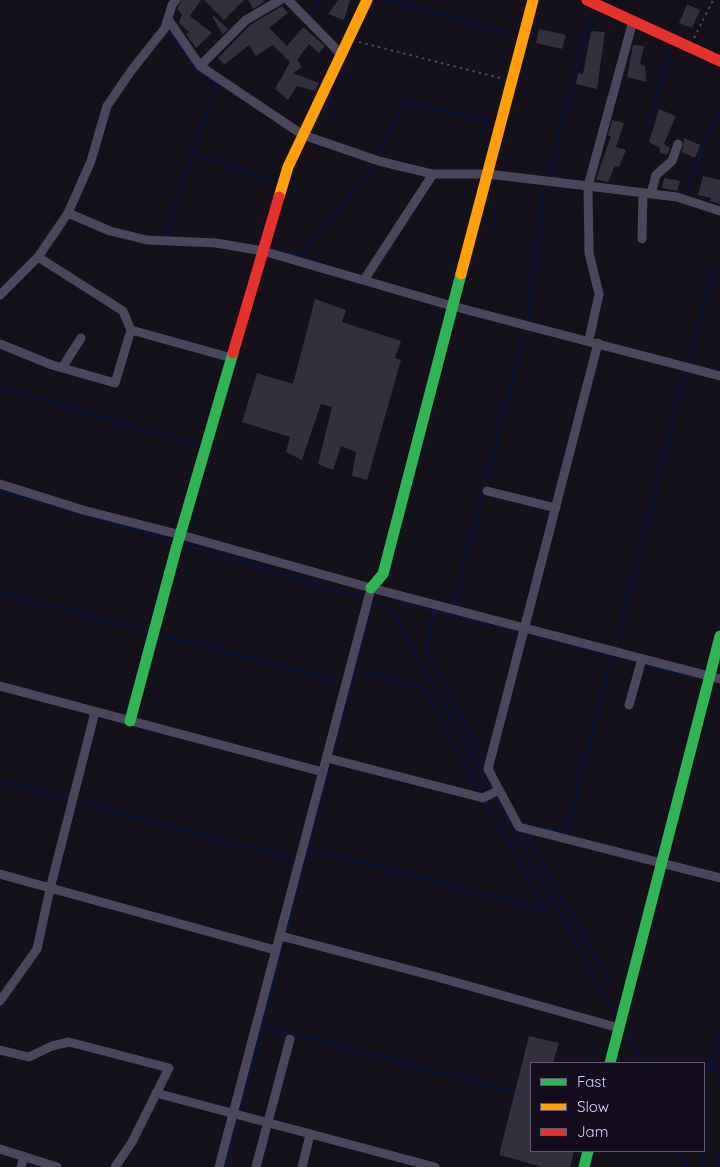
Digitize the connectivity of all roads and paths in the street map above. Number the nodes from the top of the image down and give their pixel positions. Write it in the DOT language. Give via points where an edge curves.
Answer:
graph roads {
  1 [pos="176,0"];
  2 [pos="280,0"];
  3 [pos="288,0"];
  4 [pos="367,0"];
  5 [pos="533,0"];
  6 [pos="587,0"];
  7 [pos="713,0"];
  8 [pos="168,19"];
  9 [pos="633,21"];
  10 [pos="348,39"];
  11 [pos="690,47"];
  12 [pos="341,54"];
  13 [pos="720,61"];
  14 [pos="200,66"];
  15 [pos="512,81"];
  16 [pos="303,135"];
  17 [pos="678,144"];
  18 [pos="433,174"];
  19 [pos="488,174"];
  20 [pos="588,186"];
  21 [pos="647,193"];
  22 [pos="720,210"];
  23 [pos="68,213"];
  24 [pos="642,239"];
  25 [pos="263,251"];
  26 [pos="38,257"];
  27 [pos="364,280"];
  28 [pos="0,295"];
  29 [pos="452,306"];
  30 [pos="131,330"];
  31 [pos="81,338"];
  32 [pos="589,340"];
  33 [pos="598,343"];
  34 [pos="0,344"];
  35 [pos="232,358"];
  36 [pos="62,368"];
  37 [pos="720,376"];
  38 [pos="0,484"];
  39 [pos="487,491"];
  40 [pos="556,508"];
  41 [pos="181,535"];
  42 [pos="371,588"];
  43 [pos="525,629"];
  44 [pos="720,636"];
  45 [pos="642,659"];
  46 [pos="715,678"];
  47 [pos="0,686"];
  48 [pos="629,705"];
  49 [pos="95,712"];
  50 [pos="130,721"];
  51 [pos="327,758"];
  52 [pos="323,772"];
  53 [pos="498,791"];
  54 [pos="661,863"];
  55 [pos="0,874"];
  56 [pos="720,878"];
  57 [pos="50,889"];
  58 [pos="281,936"];
  59 [pos="275,950"];
  60 [pos="0,1001"];
  61 [pos="620,1024"];
  62 [pos="290,1039"];
  63 [pos="0,1050"];
  64 [pos="610,1062"];
  65 [pos="156,1093"];
  66 [pos="234,1114"];
  67 [pos="268,1123"];
  68 [pos="310,1135"];
  69 [pos="0,1149"];
  70 [pos="588,1152"];
  71 [pos="24,1156"];
  72 [pos="21,1167"];
  73 [pos="57,1167"];
  74 [pos="115,1167"];
  75 [pos="219,1167"];
  76 [pos="256,1167"];
  77 [pos="302,1167"];
  78 [pos="435,1167"];
  79 [pos="584,1167"];
  1 -- 8 [label="street"];
  2 -- 14 [label="street" via="246,20"];
  3 -- 12 [label="street"];
  4 -- 10 [label="street"];
  5 -- 15 [label="street"];
  6 -- 9 [label="street"];
  7 -- 11 [label="path"];
  8 -- 14 [label="street"];
  8 -- 23 [label="street" via="165,28 107,106 91,161"];
  9 -- 11 [label="street"];
  9 -- 20 [label="street"];
  10 -- 12 [label="street"];
  10 -- 15 [label="path"];
  11 -- 13 [label="street"];
  12 -- 16 [label="street"];
  14 -- 16 [label="street"];
  15 -- 19 [label="street"];
  16 -- 18 [label="street" via="379,161"];
  16 -- 25 [label="street" via="288,167"];
  17 -- 21 [label="street" via="672,161 656,175"];
  18 -- 19 [label="street"];
  18 -- 27 [label="street"];
  19 -- 20 [label="street"];
  19 -- 29 [label="street"];
  20 -- 21 [label="street"];
  20 -- 32 [label="street" via="589,253 599,294"];
  21 -- 22 [label="street" via="677,197"];
  21 -- 24 [label="street"];
  23 -- 25 [label="street" via="110,231 147,240 216,243"];
  23 -- 26 [label="street"];
  25 -- 27 [label="street"];
  25 -- 35 [label="street"];
  26 -- 28 [label="street"];
  26 -- 30 [label="street" via="124,312"];
  27 -- 29 [label="street"];
  29 -- 32 [label="street"];
  29 -- 42 [label="street" via="426,416 382,574"];
  30 -- 35 [label="street"];
  30 -- 36 [label="street" via="115,383"];
  31 -- 36 [label="street"];
  32 -- 33 [label="street"];
  33 -- 37 [label="street"];
  33 -- 40 [label="street"];
  34 -- 36 [label="street"];
  35 -- 41 [label="street"];
  38 -- 41 [label="street" via="83,510"];
  39 -- 40 [label="street"];
  40 -- 43 [label="street"];
  41 -- 42 [label="street"];
  41 -- 50 [label="street"];
  42 -- 43 [label="street"];
  42 -- 51 [label="street"];
  43 -- 45 [label="street"];
  43 -- 53 [label="street" via="488,769"];
  44 -- 46 [label="street"];
  45 -- 46 [label="street"];
  45 -- 48 [label="street"];
  46 -- 54 [label="street"];
  47 -- 49 [label="street"];
  49 -- 50 [label="street"];
  49 -- 57 [label="street"];
  50 -- 52 [label="street"];
  51 -- 52 [label="street"];
  51 -- 53 [label="street" via="483,798"];
  52 -- 58 [label="street"];
  53 -- 54 [label="street" via="519,827"];
  54 -- 56 [label="street"];
  54 -- 61 [label="street"];
  55 -- 57 [label="street"];
  57 -- 59 [label="street"];
  57 -- 60 [label="street" via="37,949"];
  58 -- 59 [label="street"];
  58 -- 61 [label="street"];
  59 -- 66 [label="street"];
  61 -- 64 [label="street"];
  62 -- 67 [label="street"];
  63 -- 65 [label="street" via="28,1057 69,1042 169,1068"];
  65 -- 66 [label="street"];
  65 -- 74 [label="street" via="132,1142"];
  66 -- 67 [label="street"];
  66 -- 75 [label="street"];
  67 -- 68 [label="street"];
  67 -- 76 [label="street"];
  68 -- 77 [label="street"];
  68 -- 78 [label="street"];
  69 -- 71 [label="street"];
  70 -- 79 [label="street"];
  71 -- 72 [label="street"];
  71 -- 73 [label="street"];
}
